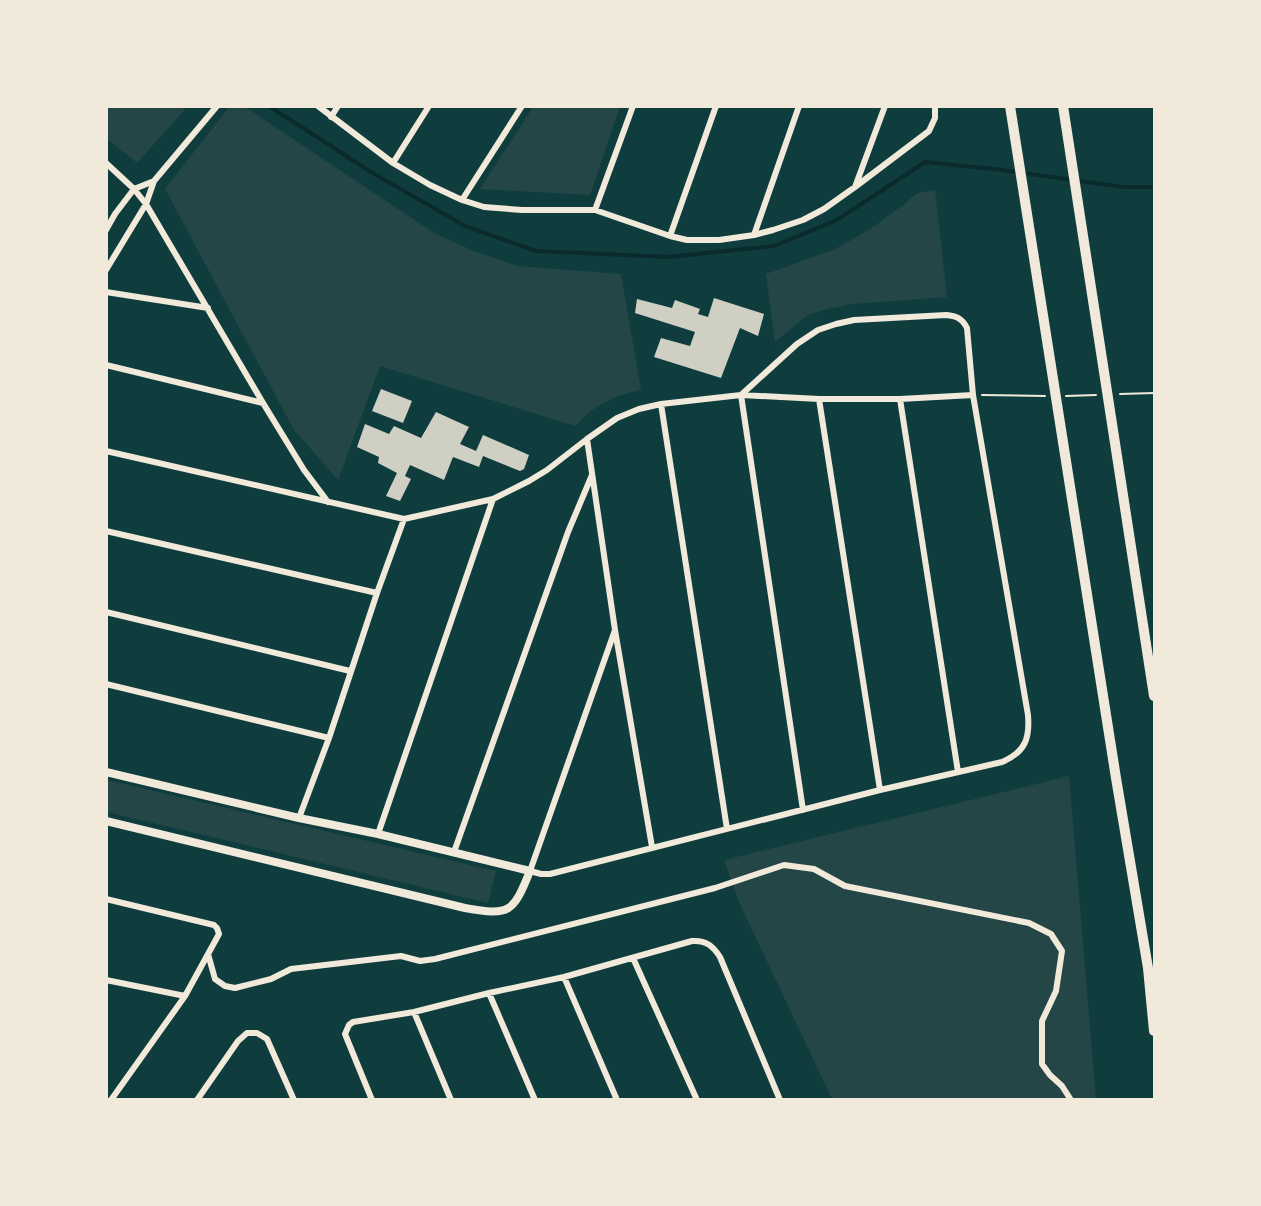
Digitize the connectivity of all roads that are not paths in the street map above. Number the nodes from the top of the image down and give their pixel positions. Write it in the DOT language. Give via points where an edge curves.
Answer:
graph roads {
  1 [pos="217,106"];
  2 [pos="318,106"];
  3 [pos="338,106"];
  4 [pos="429,106"];
  5 [pos="522,106"];
  6 [pos="633,106"];
  7 [pos="716,106"];
  8 [pos="799,106"];
  9 [pos="885,106"];
  10 [pos="935,106"];
  11 [pos="1010,106"];
  12 [pos="1063,106"];
  13 [pos="331,117"];
  14 [pos="393,163"];
  15 [pos="106,164"];
  16 [pos="154,181"];
  17 [pos="855,187"];
  18 [pos="134,189"];
  19 [pos="462,200"];
  20 [pos="146,204"];
  21 [pos="595,210"];
  22 [pos="106,212"];
  23 [pos="115,214"];
  24 [pos="106,230"];
  25 [pos="754,235"];
  26 [pos="670,236"];
  27 [pos="106,270"];
  28 [pos="106,292"];
  29 [pos="208,308"];
  30 [pos="106,366"];
  31 [pos="741,395"];
  32 [pos="973,395"];
  33 [pos="819,399"];
  34 [pos="900,399"];
  35 [pos="263,403"];
  36 [pos="661,404"];
  37 [pos="587,439"];
  38 [pos="106,451"];
  39 [pos="592,475"];
  40 [pos="493,499"];
  41 [pos="328,503"];
  42 [pos="404,519"];
  43 [pos="106,531"];
  44 [pos="377,593"];
  45 [pos="106,612"];
  46 [pos="615,630"];
  47 [pos="350,671"];
  48 [pos="106,684"];
  49 [pos="1155,696"];
  50 [pos="329,738"];
  51 [pos="106,772"];
  52 [pos="958,772"];
  53 [pos="880,790"];
  54 [pos="803,810"];
  55 [pos="299,818"];
  56 [pos="106,821"];
  57 [pos="727,829"];
  58 [pos="378,834"];
  59 [pos="652,847"];
  60 [pos="454,852"];
  61 [pos="530,871"];
  62 [pos="106,899"];
  63 [pos="208,954"];
  64 [pos="633,958"];
  65 [pos="564,977"];
  66 [pos="106,980"];
  67 [pos="489,993"];
  68 [pos="185,996"];
  69 [pos="414,1012"];
  70 [pos="1155,1031"];
  71 [pos="111,1100"];
  72 [pos="197,1100"];
  73 [pos="294,1100"];
  74 [pos="372,1100"];
  75 [pos="451,1100"];
  76 [pos="535,1100"];
  77 [pos="617,1100"];
  78 [pos="697,1100"];
  79 [pos="780,1100"];
  80 [pos="1071,1100"];
  1 -- 16 [label="street"];
  2 -- 13 [label="street"];
  3 -- 13 [label="street"];
  4 -- 14 [label="street"];
  5 -- 19 [label="street"];
  6 -- 21 [label="street"];
  7 -- 26 [label="street"];
  8 -- 25 [label="street"];
  9 -- 17 [label="street"];
  10 -- 17 [label="street" via="929,131"];
  11 -- 70 [label="highway"];
  12 -- 49 [label="highway"];
  13 -- 14 [label="street"];
  14 -- 19 [label="street"];
  15 -- 18 [label="street"];
  16 -- 18 [label="street"];
  16 -- 20 [label="street"];
  17 -- 25 [label="street" via="803,220"];
  18 -- 20 [label="street"];
  18 -- 23 [label="street"];
  19 -- 21 [label="street" via="484,207 522,210"];
  20 -- 27 [label="street"];
  20 -- 29 [label="street"];
  21 -- 26 [label="street"];
  22 -- 23 [label="street"];
  23 -- 24 [label="street"];
  25 -- 26 [label="street" via="712,240"];
  28 -- 29 [label="street"];
  29 -- 35 [label="street"];
  30 -- 35 [label="street"];
  31 -- 32 [label="street" via="796,344 818,330 854,320 946,315 960,318 967,328"];
  31 -- 33 [label="street"];
  31 -- 36 [label="street"];
  31 -- 54 [label="street"];
  32 -- 34 [label="street"];
  32 -- 52 [label="street" via="1029,728 1025,743 1014,757"];
  33 -- 34 [label="street"];
  33 -- 53 [label="street"];
  34 -- 52 [label="street"];
  35 -- 41 [label="street"];
  36 -- 37 [label="street" via="617,418"];
  36 -- 57 [label="street"];
  37 -- 39 [label="street"];
  37 -- 40 [label="street" via="547,470"];
  38 -- 41 [label="street"];
  39 -- 46 [label="street"];
  39 -- 60 [label="street"];
  40 -- 42 [label="street"];
  40 -- 58 [label="street"];
  41 -- 42 [label="street"];
  42 -- 44 [label="street"];
  43 -- 44 [label="street"];
  44 -- 47 [label="street"];
  45 -- 47 [label="street"];
  46 -- 59 [label="street"];
  46 -- 61 [label="street"];
  47 -- 50 [label="street"];
  48 -- 50 [label="street"];
  50 -- 55 [label="street"];
  51 -- 55 [label="street"];
  52 -- 53 [label="street"];
  53 -- 54 [label="street"];
  54 -- 57 [label="street"];
  55 -- 58 [label="street"];
  56 -- 61 [label="street" via="484,912 508,909"];
  57 -- 59 [label="street"];
  58 -- 60 [label="street"];
  59 -- 61 [label="street" via="550,874"];
  60 -- 61 [label="street"];
  62 -- 63 [label="street" via="214,925 219,934"];
  63 -- 68 [label="street"];
  63 -- 80 [label="street" via="216,979 236,988 291,969 401,956 420,961 435,959 715,888 784,866 814,869 845,886 1029,923 1051,934 1062,951 1056,991 1042,1021 1042,1064"];
  64 -- 65 [label="street"];
  64 -- 78 [label="street"];
  64 -- 79 [label="street" via="692,941 708,944 715,950"];
  65 -- 67 [label="street"];
  65 -- 77 [label="street"];
  66 -- 68 [label="street"];
  67 -- 69 [label="street"];
  67 -- 76 [label="street"];
  68 -- 71 [label="street"];
  69 -- 74 [label="street" via="353,1022 346,1029 347,1041"];
  69 -- 75 [label="street"];
  72 -- 73 [label="street" via="247,1033 267,1039"];
}
